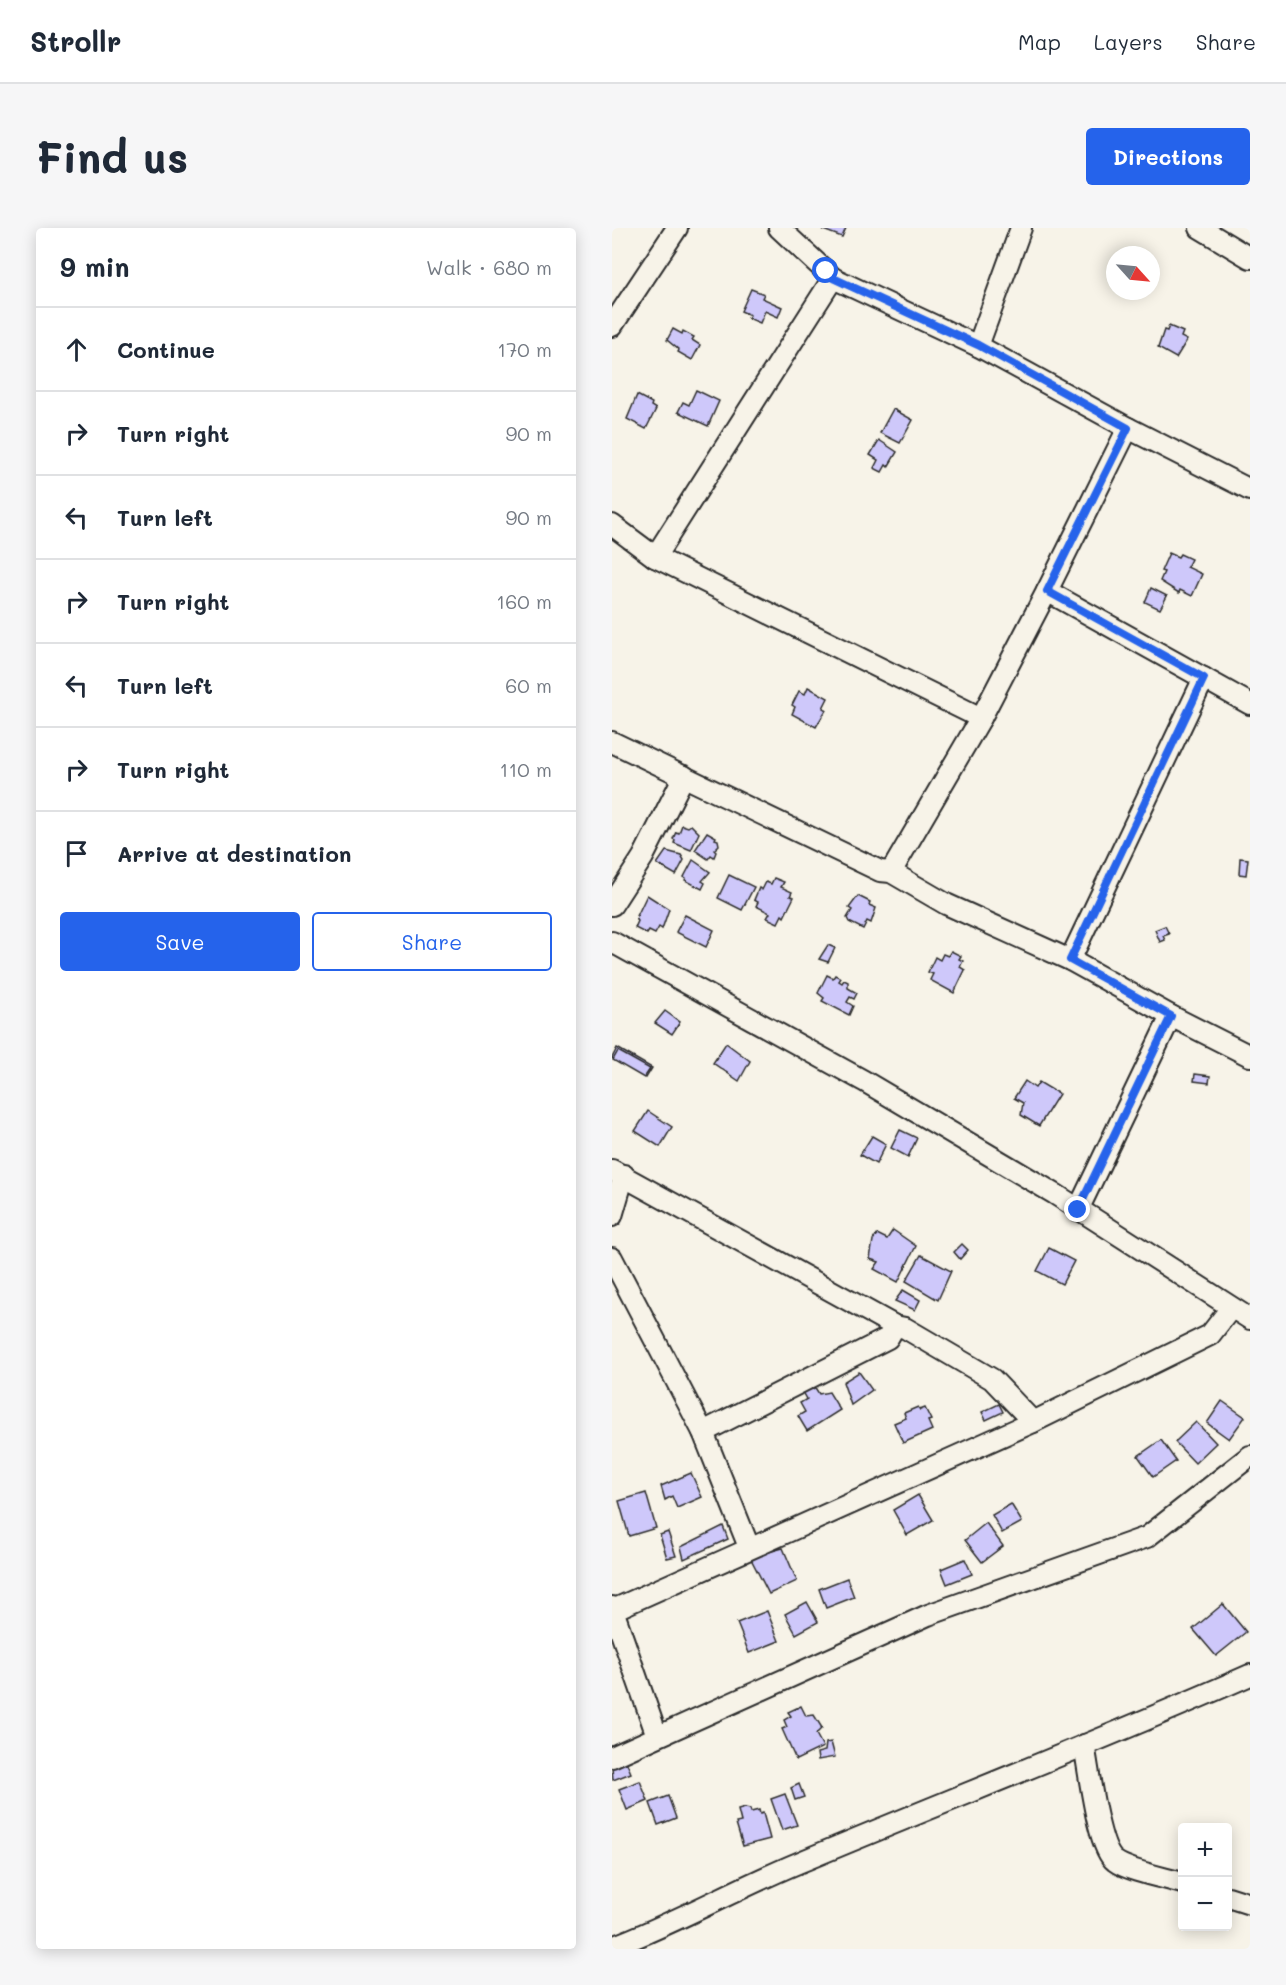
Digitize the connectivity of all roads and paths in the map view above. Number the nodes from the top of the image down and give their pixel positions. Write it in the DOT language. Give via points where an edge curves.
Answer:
graph roads {
  1 [pos="677,228"];
  2 [pos="779,228"];
  3 [pos="1021,228"];
  4 [pos="1200,228"];
  5 [pos="1250,258"];
  6 [pos="833,278"];
  7 [pos="612,326"];
  8 [pos="978,345"];
  9 [pos="1128,428"];
  10 [pos="1250,490"];
  11 [pos="612,525"];
  12 [pos="655,557"];
  13 [pos="1047,591"];
  14 [pos="1204,678"];
  15 [pos="1250,704"];
  16 [pos="981,718"];
  17 [pos="612,742"];
  18 [pos="684,776"];
  19 [pos="891,872"];
  20 [pos="612,905"];
  21 [pos="612,942"];
  22 [pos="1070,960"];
  23 [pos="1171,1016"];
  24 [pos="1250,1056"];
  25 [pos="618,1173"];
  26 [pos="1078,1210"];
  27 [pos="612,1216"];
  28 [pos="612,1258"];
  29 [pos="1231,1308"];
  30 [pos="1250,1319"];
  31 [pos="895,1326"];
  32 [pos="1033,1422"];
  33 [pos="703,1432"];
  34 [pos="1247,1464"];
  35 [pos="749,1547"];
  36 [pos="613,1609"];
  37 [pos="1250,1674"];
  38 [pos="657,1736"];
  39 [pos="1084,1745"];
  40 [pos="612,1757"];
  41 [pos="1178,1882"];
  42 [pos="1232,1899"];
  43 [pos="1250,1904"];
  44 [pos="613,1945"];
  1 -- 7 [label="street"];
  2 -- 6 [label="street"];
  3 -- 8 [label="street"];
  4 -- 5 [label="street"];
  6 -- 8 [label="street"];
  6 -- 12 [label="street"];
  8 -- 9 [label="street"];
  9 -- 10 [label="street"];
  9 -- 13 [label="street"];
  11 -- 12 [label="street"];
  12 -- 16 [label="street"];
  13 -- 14 [label="street"];
  13 -- 16 [label="street"];
  14 -- 15 [label="street"];
  14 -- 22 [label="street"];
  16 -- 19 [label="street"];
  17 -- 18 [label="street"];
  18 -- 19 [label="street" via="880,871"];
  18 -- 20 [label="street" via="643,857"];
  19 -- 22 [label="street" via="946,904"];
  21 -- 26 [label="street" via="864,1081"];
  22 -- 23 [label="street"];
  23 -- 24 [label="street"];
  23 -- 26 [label="street"];
  25 -- 27 [label="street"];
  25 -- 31 [label="street"];
  26 -- 29 [label="street"];
  28 -- 33 [label="street"];
  29 -- 30 [label="street"];
  29 -- 32 [label="street" via="1210,1335"];
  31 -- 32 [label="street" via="905,1328 992,1379"];
  31 -- 33 [label="street" via="888,1338"];
  32 -- 35 [label="street"];
  33 -- 35 [label="street"];
  34 -- 38 [label="street" via="1147,1537 928,1615"];
  35 -- 36 [label="street"];
  36 -- 38 [label="street"];
  37 -- 39 [label="street"];
  38 -- 40 [label="street"];
  39 -- 41 [label="street" via="1107,1853 1116,1862"];
  39 -- 44 [label="street" via="796,1864 640,1937"];
  42 -- 43 [label="street"];
}
